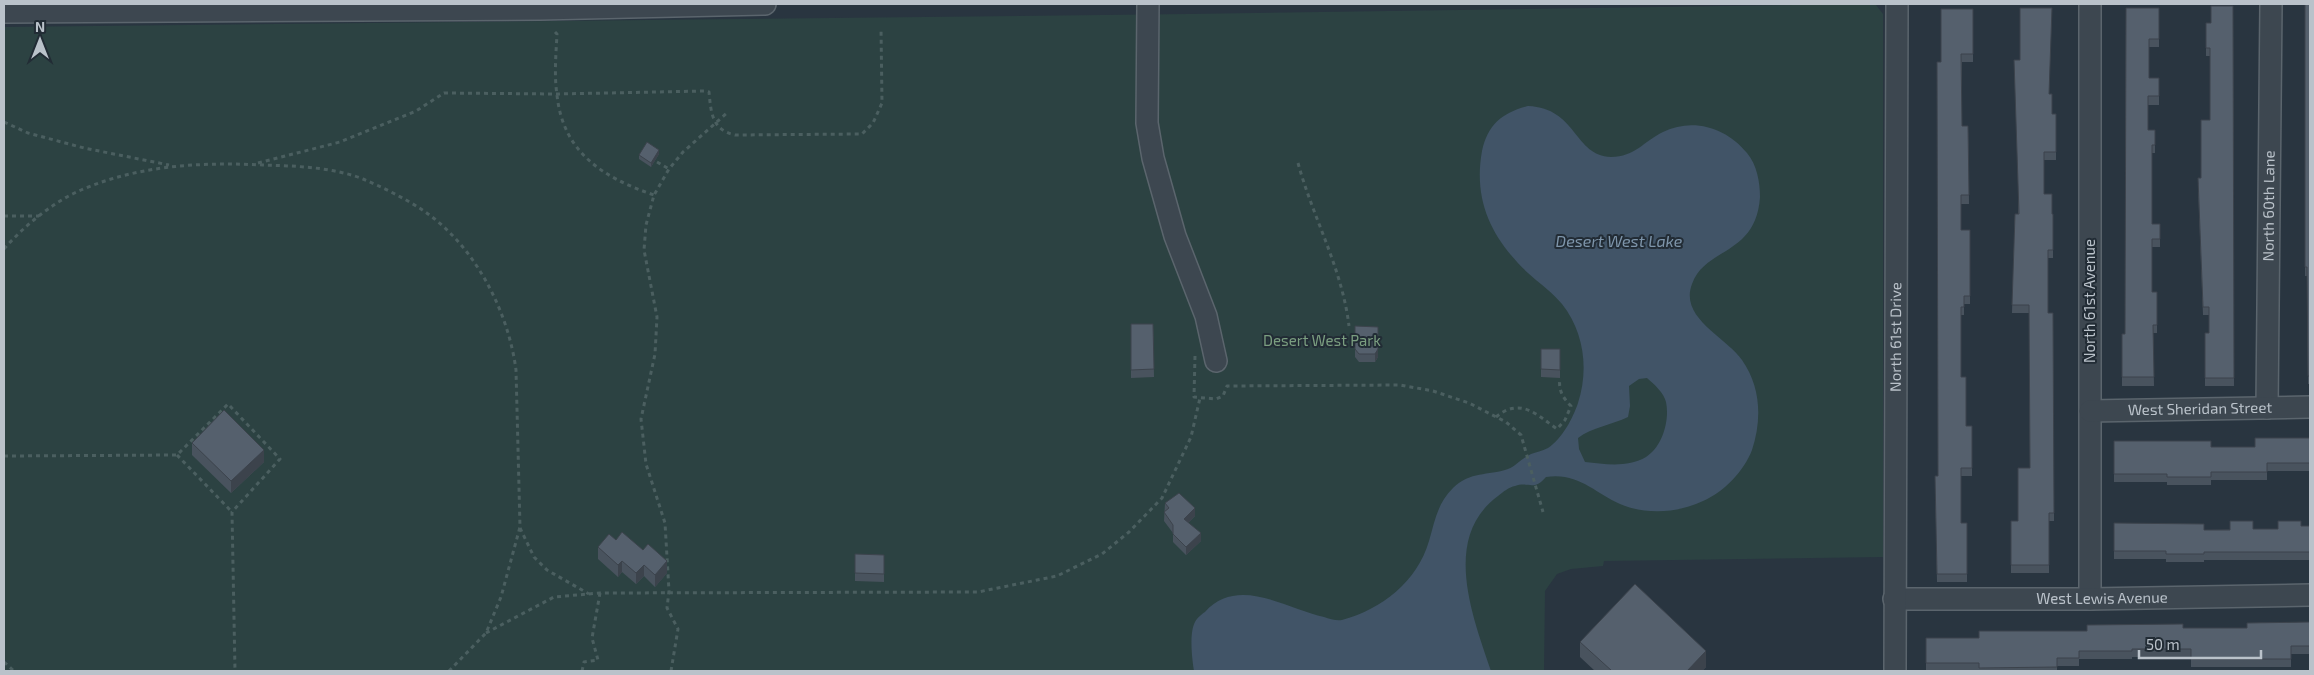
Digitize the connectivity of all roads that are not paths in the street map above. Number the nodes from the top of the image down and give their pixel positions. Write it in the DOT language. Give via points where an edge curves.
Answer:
graph roads {
  1 [pos="765,4"];
  2 [pos="1148,4"];
  3 [pos="1897,4"];
  4 [pos="2090,4"];
  5 [pos="2271,4"];
  6 [pos="541,6"];
  7 [pos="153,8"];
  8 [pos="4,12"];
  9 [pos="1205,360"];
  10 [pos="2310,407"];
  11 [pos="2267,408"];
  12 [pos="2090,411"];
  13 [pos="2310,595"];
  14 [pos="1894,599"];
  15 [pos="2090,599"];
  16 [pos="1895,671"];
  1 -- 6 [label="street"];
  2 -- 9 [label="street" via="1147,123 1153,158 1175,236 1206,316"];
  3 -- 14 [label="street, North 61st Drive"];
  4 -- 12 [label="street, North 61st Avenue"];
  5 -- 11 [label="street, North 60th Lane"];
  6 -- 7 [label="street"];
  7 -- 8 [label="street"];
  10 -- 11 [label="street, West Sheridan Street"];
  11 -- 12 [label="street, West Sheridan Street"];
  12 -- 15 [label="street, North 61st Avenue"];
  13 -- 15 [label="street, West Lewis Avenue"];
  14 -- 15 [label="street, West Lewis Avenue"];
  14 -- 16 [label="street, North 61st Drive"];
}
